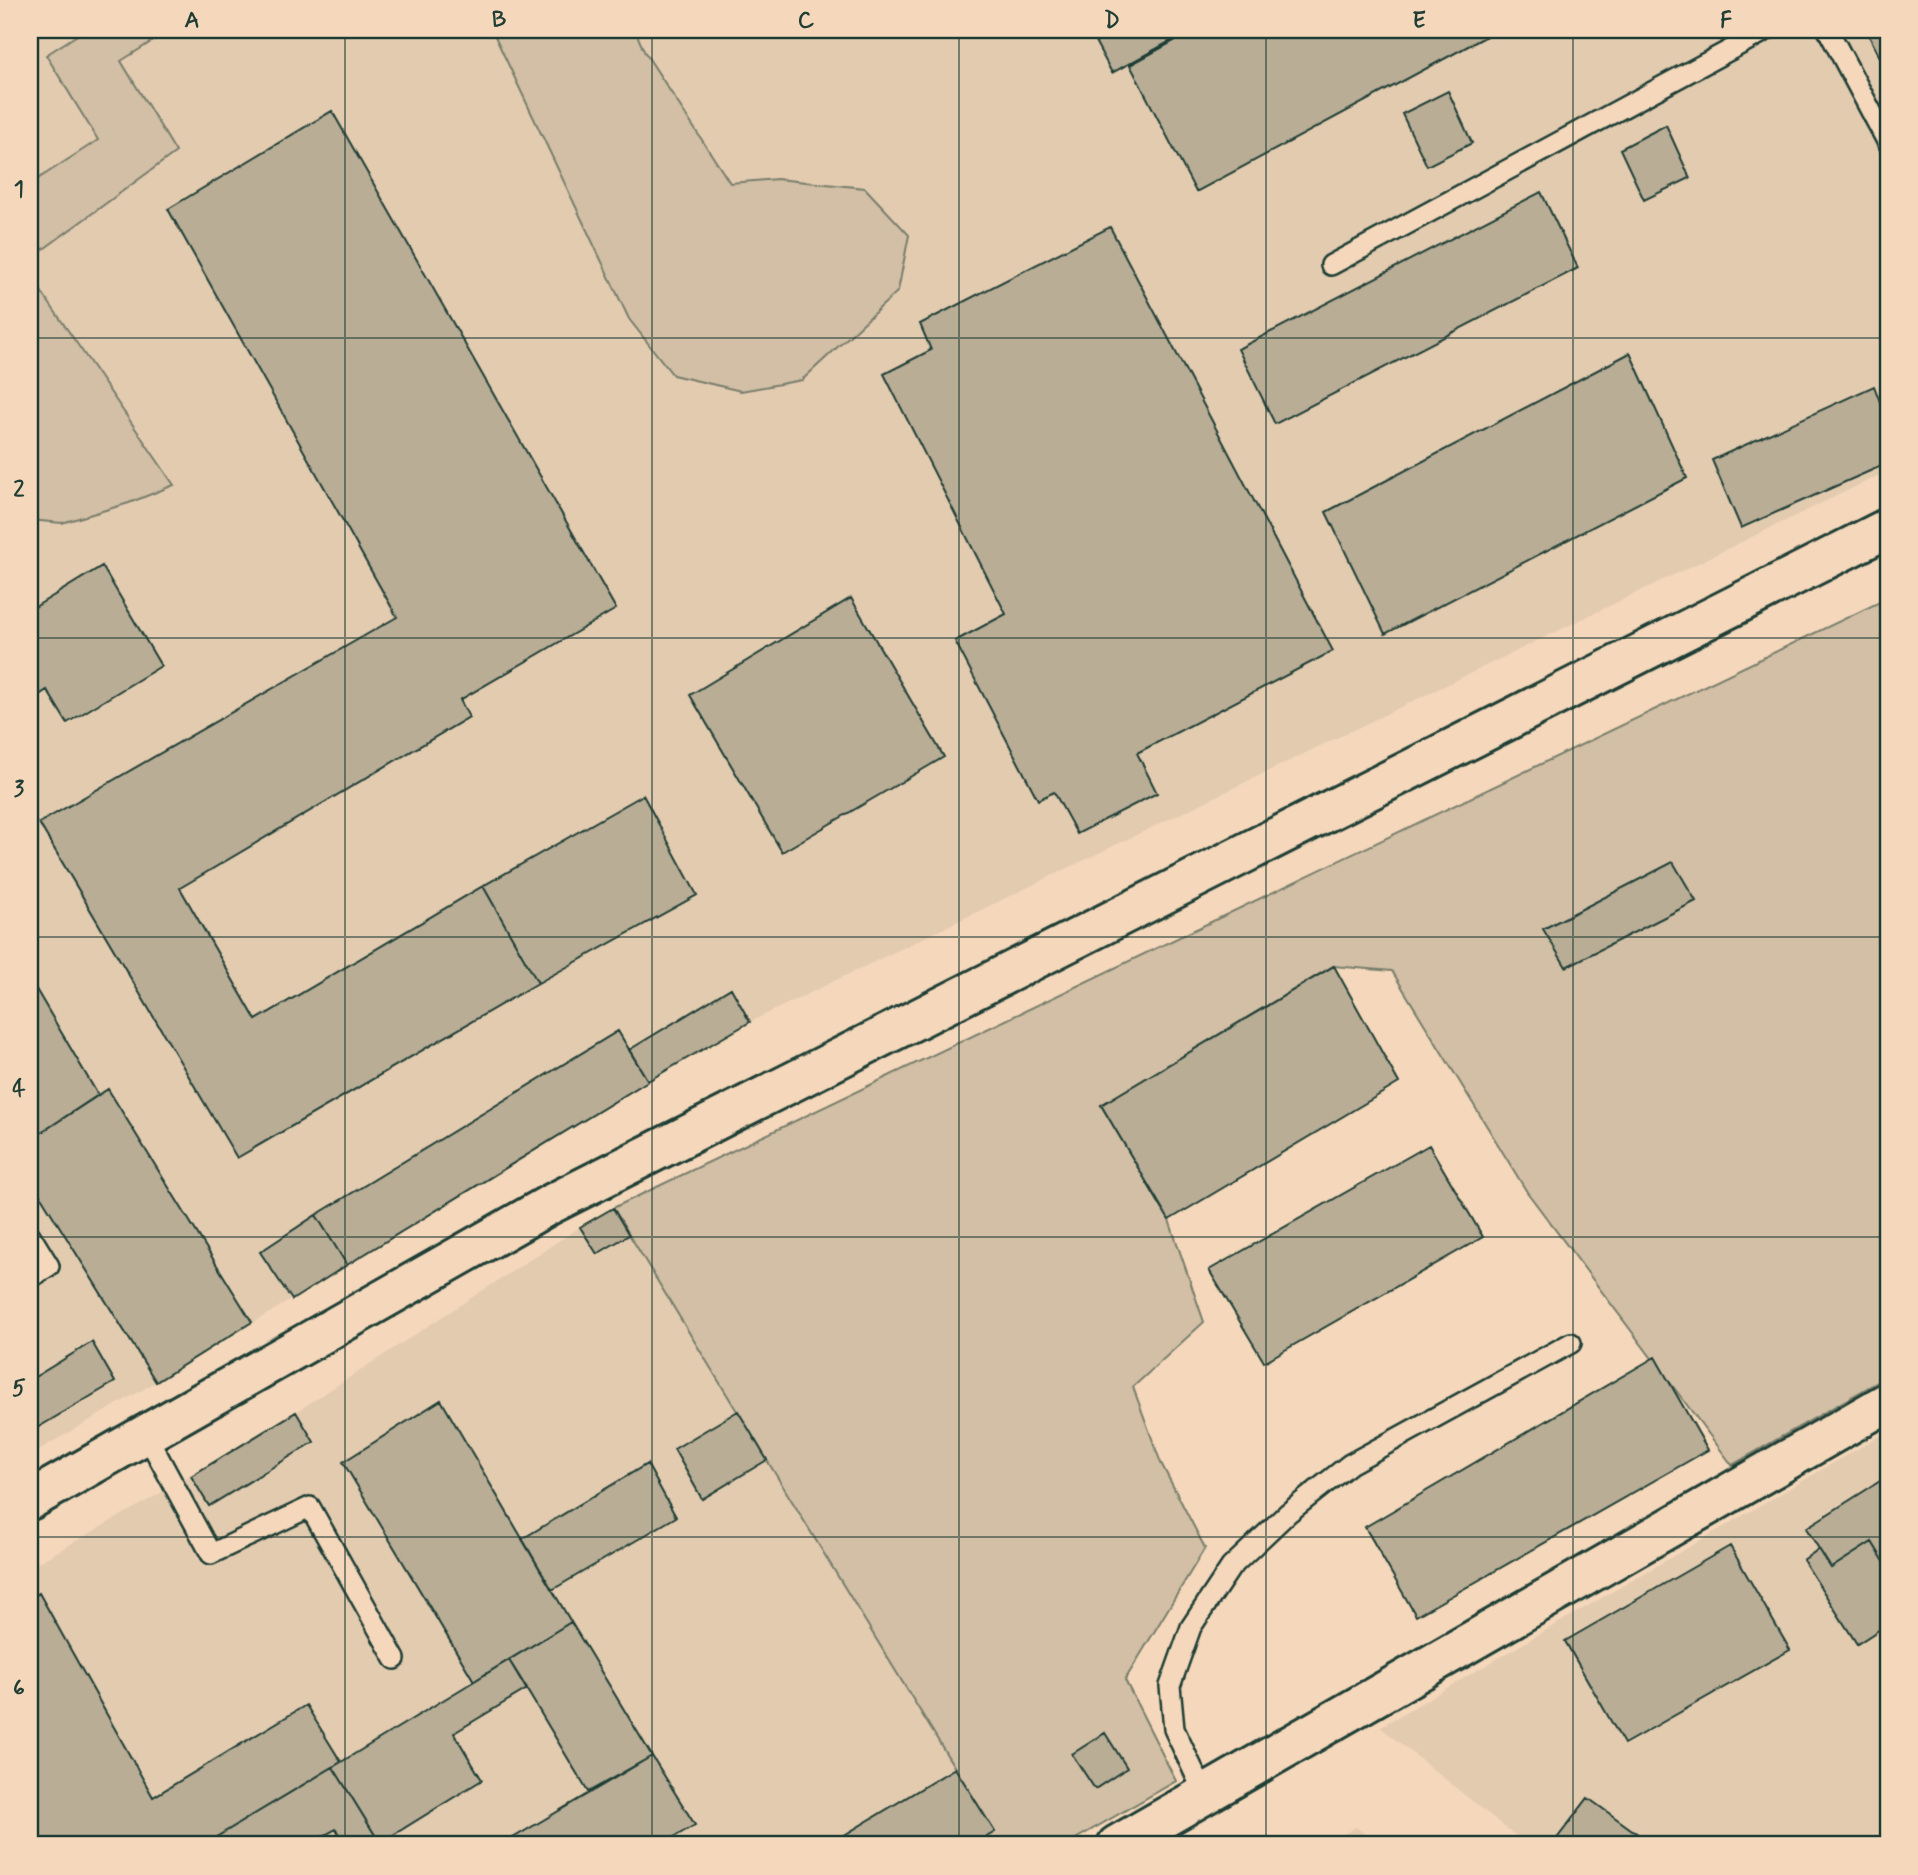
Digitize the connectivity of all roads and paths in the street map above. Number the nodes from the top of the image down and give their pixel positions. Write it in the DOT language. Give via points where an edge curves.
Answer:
graph roads {
  1 [pos="1767,30"];
  2 [pos="1828,30"];
  3 [pos="1888,144"];
  4 [pos="1331,265"];
  5 [pos="1888,528"];
  6 [pos="30,1235"];
  7 [pos="30,1278"];
  8 [pos="1572,1343"];
  9 [pos="1888,1402"];
  10 [pos="146,1434"];
  11 [pos="30,1500"];
  12 [pos="395,1659"];
  13 [pos="1205,1795"];
  14 [pos="1117,1845"];
  1 -- 4 [label="lane"];
  2 -- 3 [label="lane"];
  5 -- 10 [label="street" via="549,1205"];
  6 -- 7 [label="lane" via="49,1266"];
  8 -- 13 [label="lane" via="1350,1464 1288,1513 1231,1567 1191,1627 1170,1686 1174,1729"];
  9 -- 13 [label="street"];
  10 -- 11 [label="street"];
  10 -- 12 [label="lane" via="211,1554 310,1507"];
  13 -- 14 [label="street"];
}
